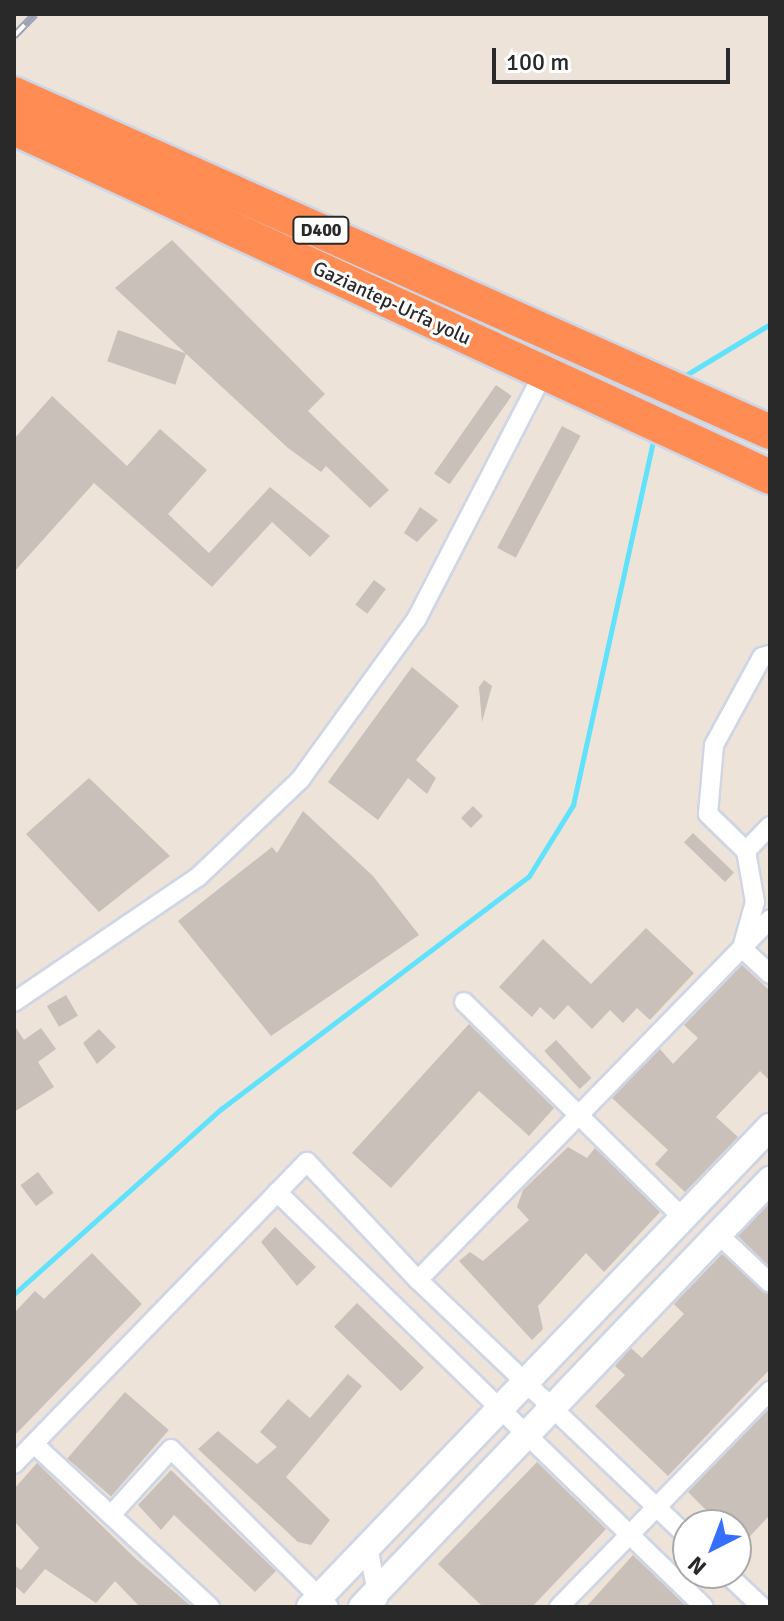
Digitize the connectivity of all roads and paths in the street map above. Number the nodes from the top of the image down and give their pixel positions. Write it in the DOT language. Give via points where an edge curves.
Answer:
graph roads {
  1 [pos="14,94"];
  2 [pos="14,128"];
  3 [pos="543,374"];
  4 [pos="770,432"];
  5 [pos="770,477"];
  6 [pos="770,655"];
  7 [pos="770,826"];
  8 [pos="746,851"];
  9 [pos="770,919"];
  10 [pos="742,948"];
  11 [pos="770,974"];
  12 [pos="14,1002"];
  13 [pos="464,1002"];
  14 [pos="580,1115"];
  15 [pos="770,1127"];
  16 [pos="770,1180"];
  17 [pos="277,1192"];
  18 [pos="683,1218"];
  19 [pos="718,1234"];
  20 [pos="418,1280"];
  21 [pos="770,1283"];
  22 [pos="526,1382"];
  23 [pos="770,1391"];
  24 [pos="552,1408"];
  25 [pos="498,1411"];
  26 [pos="525,1436"];
  27 [pos="34,1444"];
  28 [pos="14,1464"];
  29 [pos="656,1507"];
  30 [pos="111,1515"];
  31 [pos="672,1522"];
  32 [pos="630,1535"];
  33 [pos="368,1546"];
  34 [pos="745,1589"];
  35 [pos="373,1602"];
  36 [pos="321,1603"];
  37 [pos="766,1606"];
  38 [pos="210,1607"];
  39 [pos="559,1607"];
  40 [pos="704,1607"];
  1 -- 4 [label="highway, Gaziantep-Urfa yolu / D400"];
  2 -- 3 [label="highway, Gaziantep-Urfa yolu / D400"];
  3 -- 5 [label="highway, Gaziantep-Urfa yolu / D400"];
  3 -- 12 [label="street" via="416,620 300,780 198,877"];
  6 -- 8 [label="street" via="762,657 714,745 708,814"];
  7 -- 8 [label="street"];
  8 -- 10 [label="street" via="755,902"];
  9 -- 10 [label="street"];
  10 -- 11 [label="street"];
  10 -- 14 [label="street"];
  13 -- 14 [label="street"];
  14 -- 18 [label="street"];
  14 -- 20 [label="street"];
  15 -- 18 [label="main road"];
  16 -- 19 [label="main road"];
  17 -- 20 [label="street" via="307,1162"];
  17 -- 25 [label="street"];
  17 -- 27 [label="street"];
  18 -- 22 [label="main road"];
  19 -- 21 [label="street"];
  19 -- 24 [label="main road"];
  20 -- 22 [label="street"];
  22 -- 24 [label="street"];
  22 -- 25 [label="main road"];
  23 -- 29 [label="street"];
  24 -- 26 [label="main road"];
  24 -- 29 [label="street"];
  25 -- 26 [label="street"];
  25 -- 33 [label="main road"];
  26 -- 32 [label="street"];
  26 -- 35 [label="main road"];
  27 -- 28 [label="street"];
  27 -- 30 [label="street"];
  29 -- 31 [label="street"];
  29 -- 32 [label="street"];
  30 -- 36 [label="street" via="171,1449"];
  30 -- 38 [label="street"];
  32 -- 39 [label="street"];
  32 -- 40 [label="street"];
  33 -- 35 [label="street"];
  33 -- 36 [label="main road"];
  34 -- 37 [label="street"];
}
